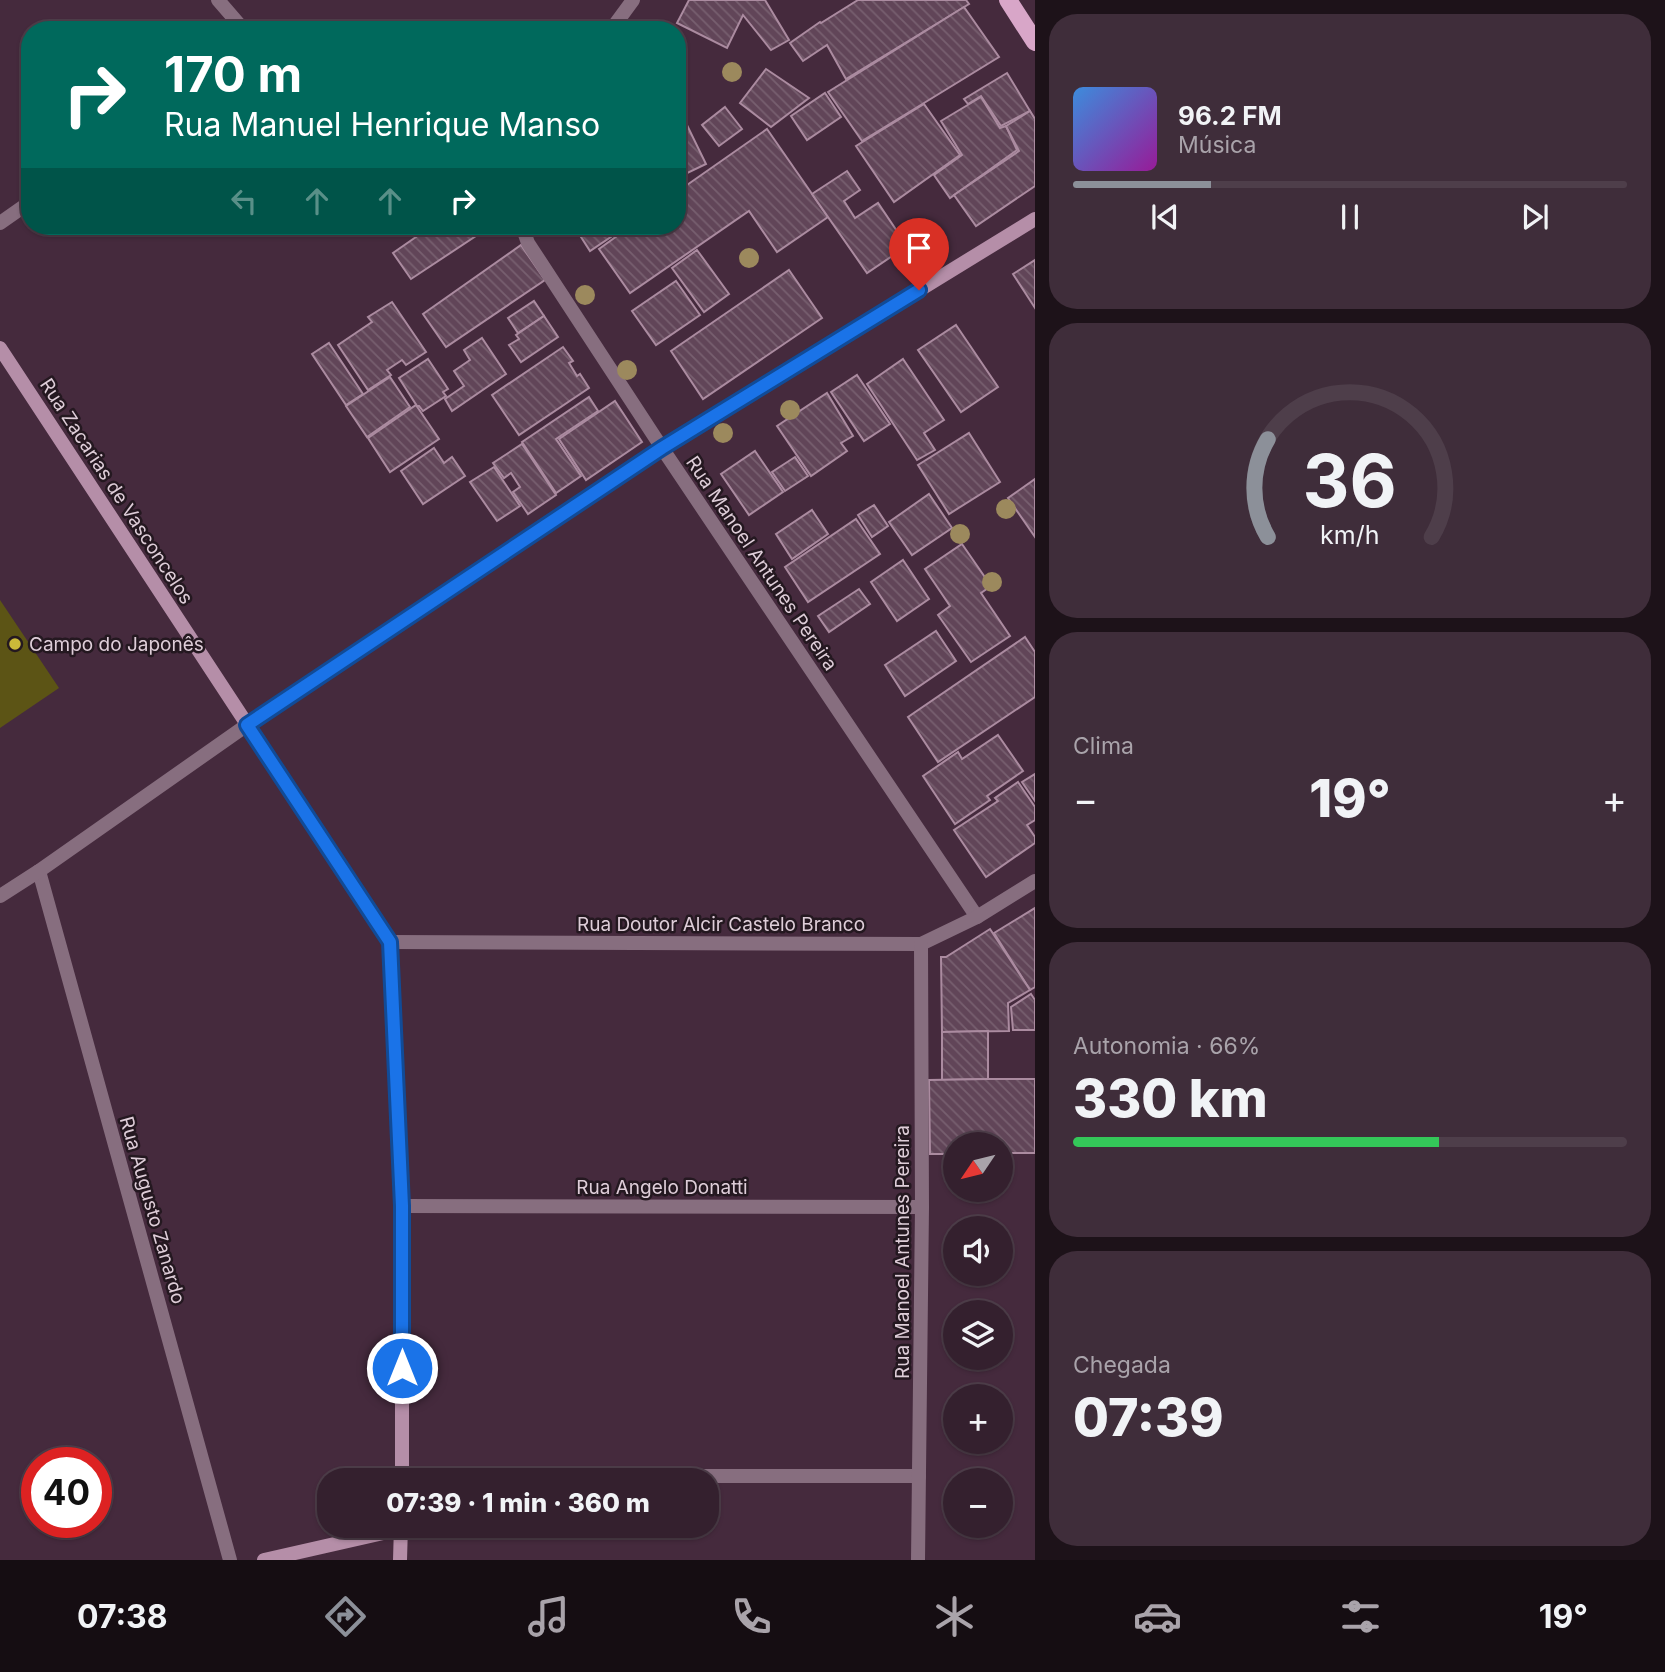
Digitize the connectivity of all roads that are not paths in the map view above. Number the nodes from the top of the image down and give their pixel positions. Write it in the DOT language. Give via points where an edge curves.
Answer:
graph roads {
  1 [pos="218,0"];
  2 [pos="633,0"];
  3 [pos="1008,0"];
  4 [pos="236,21"];
  5 [pos="618,21"];
  6 [pos="1035,42"];
  7 [pos="21,208"];
  8 [pos="1035,219"];
  9 [pos="0,223"];
  10 [pos="525,235"];
  11 [pos="0,348"];
  12 [pos="662,448"];
  13 [pos="247,725"];
  14 [pos="39,871"];
  15 [pos="1035,881"];
  16 [pos="0,896"];
  17 [pos="977,917"];
  18 [pos="390,942"];
  19 [pos="921,944"];
  20 [pos="402,1206"];
  21 [pos="922,1207"];
  22 [pos="402,1468"];
  23 [pos="919,1476"];
  24 [pos="719,1477"];
  25 [pos="355,1538"];
  26 [pos="401,1538"];
  27 [pos="230,1560"];
  28 [pos="264,1560"];
  29 [pos="400,1560"];
  30 [pos="918,1560"];
  1 -- 4 [label="street"];
  2 -- 5 [label="street"];
  3 -- 6 [label="main road"];
  7 -- 9 [label="street"];
  8 -- 12 [label="street"];
  10 -- 12 [label="street, Rua Manoel Antunes Pereira"];
  11 -- 13 [label="street, Rua Zacarias de Vasconcelos"];
  12 -- 13 [label="street"];
  12 -- 17 [label="street, Rua Manoel Antunes Pereira"];
  13 -- 14 [label="street"];
  13 -- 18 [label="street, Rua Zacarias de Vasconcelos"];
  14 -- 16 [label="street"];
  14 -- 27 [label="street, Rua Augusto Zanardo"];
  15 -- 17 [label="street, Rua Doutor Alcir Castelo Branco"];
  17 -- 19 [label="street, Rua Doutor Alcir Castelo Branco"];
  18 -- 19 [label="street, Rua Doutor Alcir Castelo Branco"];
  18 -- 20 [label="street"];
  19 -- 21 [label="street, Rua Manoel Antunes Pereira"];
  20 -- 21 [label="street, Rua Angelo Donatti"];
  20 -- 22 [label="street"];
  21 -- 23 [label="street, Rua Manoel Antunes Pereira"];
  23 -- 24 [label="street"];
  23 -- 30 [label="street, Rua Manoel Antunes Pereira"];
  25 -- 28 [label="street"];
  26 -- 29 [label="street"];
}
